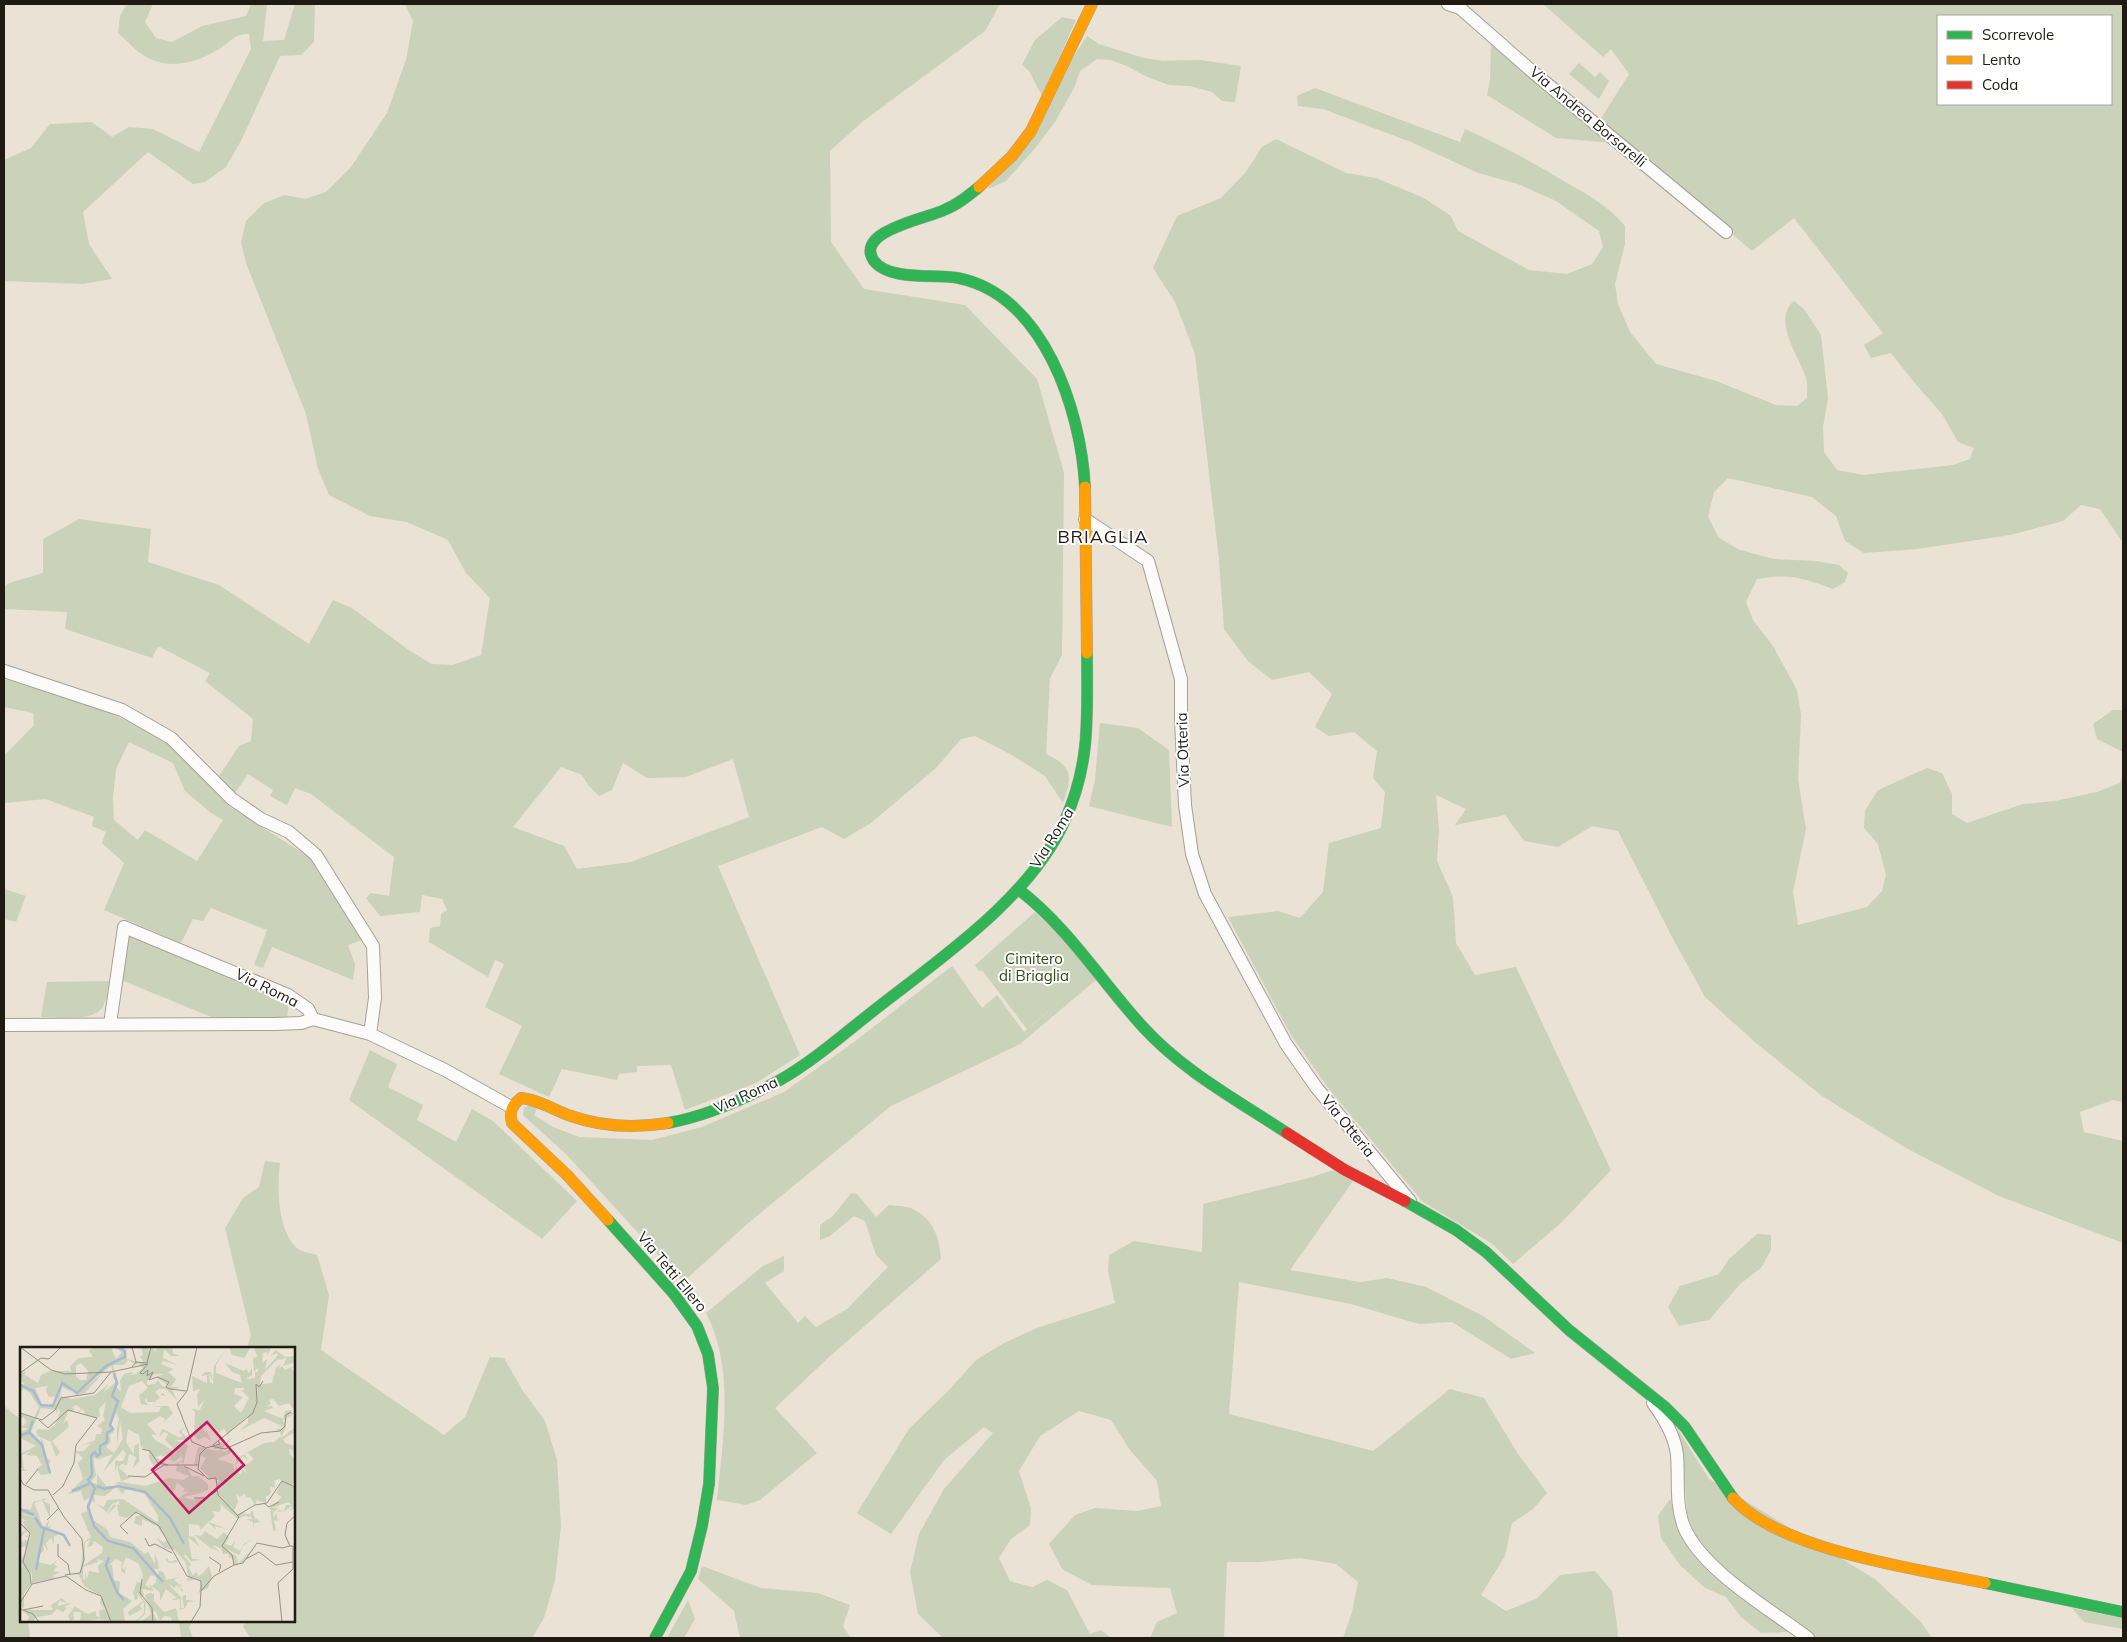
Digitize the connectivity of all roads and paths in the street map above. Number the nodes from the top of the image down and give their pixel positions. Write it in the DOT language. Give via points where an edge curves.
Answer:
graph roads {
  1 [pos="1092,4"];
  2 [pos="1448,4"];
  3 [pos="1726,232"];
  4 [pos="1086,520"];
  5 [pos="4,671"];
  6 [pos="1018,889"];
  7 [pos="313,1019"];
  8 [pos="110,1024"];
  9 [pos="4,1025"];
  10 [pos="370,1034"];
  11 [pos="511,1107"];
  12 [pos="1413,1205"];
  13 [pos="1642,1387"];
  14 [pos="2123,1612"];
  15 [pos="655,1638"];
  16 [pos="1808,1638"];
  1 -- 4 [label="main road" via="1041,114 1020,146 986,181 958,203 929,217 885,231 871,249 873,258 897,274 969,282 999,295 1020,309 1058,372 1074,417 1085,473"];
  2 -- 3 [label="street, Via Andrea Borsarelli" via="1460,8"];
  4 -- 6 [label="main road, Via Roma" via="1084,771 1072,809 1060,831"];
  4 -- 12 [label="street, Via Otteria" via="1148,561 1181,679 1185,805 1192,854 1205,894 1286,1044 1316,1087"];
  5 -- 10 [label="street" via="122,710 172,738 232,799 261,819 289,832 316,855 373,946 375,998"];
  6 -- 11 [label="main road, Via Roma" via="950,951 800,1067 748,1096 692,1118 653,1127 604,1124 572,1117 529,1098 521,1098"];
  6 -- 12 [label="main road, Via Otteria" via="1039,904 1070,937 1143,1026 1169,1052 1308,1147"];
  7 -- 8 [label="street" via="276,1024"];
  7 -- 8 [label="street, Via Roma" via="308,1009 288,996 124,927"];
  7 -- 10 [label="street, Via Roma"];
  8 -- 9 [label="street"];
  10 -- 11 [label="street, Via Roma" via="405,1049"];
  11 -- 15 [label="main road, Via Tetti Ellero" via="512,1123 567,1174 674,1294 697,1326 708,1354 713,1388 709,1484 692,1571"];
  12 -- 13 [label="main road" via="1486,1252 1569,1330"];
  13 -- 14 [label="main road" via="1685,1427 1721,1484 1740,1506 1761,1520 1852,1555"];
  13 -- 16 [label="street" via="1670,1432 1676,1452 1678,1503 1684,1526 1697,1548 1718,1570"];
}
